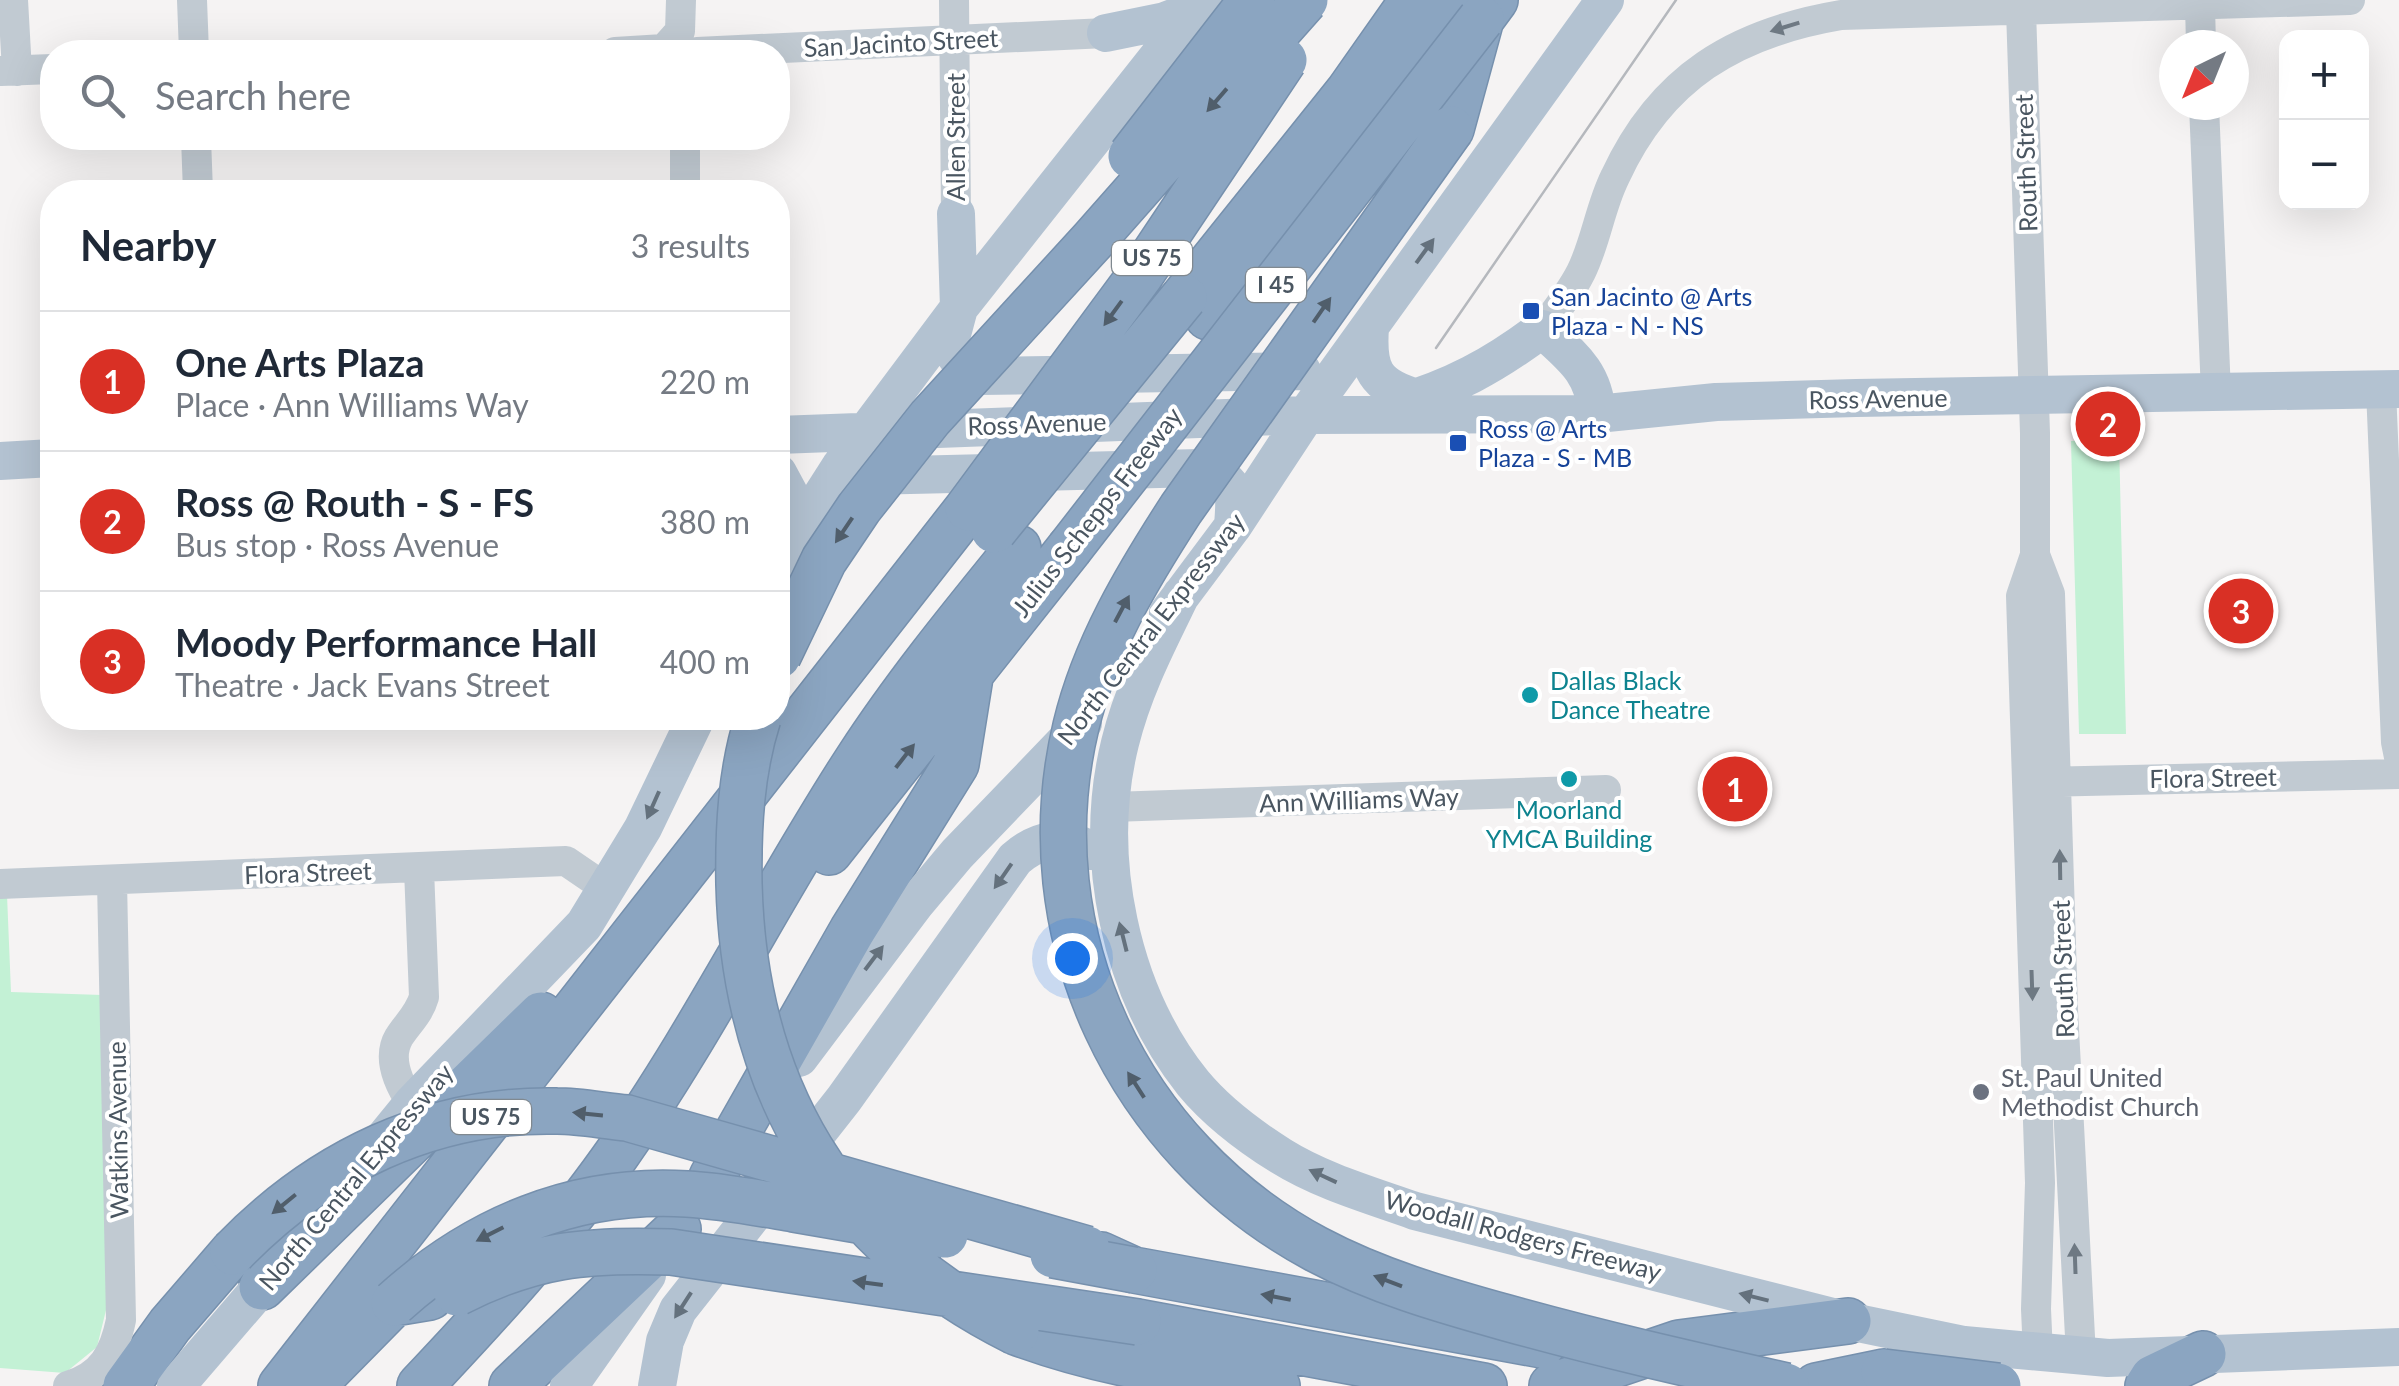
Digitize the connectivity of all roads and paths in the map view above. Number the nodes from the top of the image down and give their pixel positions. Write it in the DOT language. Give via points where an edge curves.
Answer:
graph roads {
  1 [pos="14,0"];
  2 [pos="192,0"];
  3 [pos="681,0"];
  4 [pos="954,0"];
  5 [pos="1252,0"];
  6 [pos="1304,0"];
  7 [pos="1324,0"];
  8 [pos="1412,0"];
  9 [pos="1605,0"];
  10 [pos="2350,0"];
  11 [pos="2020,3"];
  12 [pos="1200,4"];
  13 [pos="2200,5"];
  14 [pos="1477,6"];
  15 [pos="2201,30"];
  16 [pos="1106,33"];
  17 [pos="194,40"];
  18 [pos="684,40"];
  19 [pos="955,41"];
  20 [pos="790,45"];
  21 [pos="40,70"];
  22 [pos="8,71"];
  23 [pos="1131,90"];
  24 [pos="2205,120"];
  25 [pos="196,150"];
  26 [pos="684,150"];
  27 [pos="198,180"];
  28 [pos="686,180"];
  29 [pos="956,214"];
  30 [pos="1013,240"];
  31 [pos="1196,307"];
  32 [pos="959,308"];
  33 [pos="1542,328"];
  34 [pos="1366,333"];
  35 [pos="2390,389"];
  36 [pos="2216,393"];
  37 [pos="2035,397"];
  38 [pos="1417,398"];
  39 [pos="1597,414"];
  40 [pos="1306,415"];
  41 [pos="1357,416"];
  42 [pos="930,418"];
  43 [pos="869,430"];
  44 [pos="790,433"];
  45 [pos="40,459"];
  46 [pos="0,461"];
  47 [pos="817,502"];
  48 [pos="1234,526"];
  49 [pos="994,528"];
  50 [pos="790,545"];
  51 [pos="2035,555"];
  52 [pos="1181,595"];
  53 [pos="790,631"];
  54 [pos="970,673"];
  55 [pos="690,730"];
  56 [pos="754,730"];
  57 [pos="2399,757"];
  58 [pos="2399,774"];
  59 [pos="2058,782"];
  60 [pos="2027,783"];
  61 [pos="1606,790"];
  62 [pos="1112,807"];
  63 [pos="702,848"];
  64 [pos="419,869"];
  65 [pos="1111,870"];
  66 [pos="112,882"];
  67 [pos="0,884"];
  68 [pos="607,889"];
  69 [pos="700,1026"];
  70 [pos="412,1104"];
  71 [pos="712,1178"];
  72 [pos="678,1229"];
  73 [pos="1134,1270"];
  74 [pos="262,1287"];
  75 [pos="394,1302"];
  76 [pos="1848,1321"];
  77 [pos="1918,1337"];
  78 [pos="2399,1347"];
  79 [pos="2203,1354"];
  80 [pos="2041,1370"];
  81 [pos="2083,1371"];
  82 [pos="111,1379"];
  83 [pos="68,1386"];
  84 [pos="176,1386"];
  85 [pos="281,1386"];
  86 [pos="313,1386"];
  87 [pos="420,1386"];
  88 [pos="512,1386"];
  89 [pos="569,1386"];
  90 [pos="657,1386"];
  91 [pos="1277,1386"];
  92 [pos="1484,1386"];
  93 [pos="1552,1386"];
  94 [pos="1774,1386"];
  95 [pos="1786,1386"];
  96 [pos="1816,1386"];
  97 [pos="1996,1386"];
  98 [pos="2148,1386"];
  1 -- 22 [label="street"];
  2 -- 17 [label="street"];
  3 -- 18 [label="street"];
  4 -- 19 [label="street, Allen Street"];
  5 -- 42 [label="highway, bridge"];
  6 -- 42 [label="highway, one-way, bridge"];
  7 -- 49 [label="highway, US 75, one-way, bridge" via="1141,274"];
  8 -- 31 [label="highway"];
  34 -- 9 [label="main road, North Central Expressway, one-way"];
  10 -- 13 [label="street"];
  11 -- 13 [label="street"];
  11 -- 33 [label="street, one-way" via="1792,23 1719,55 1638,132 1613,180 1582,270"];
  11 -- 37 [label="street, Routh Street"];
  12 -- 16 [label="main road"];
  12 -- 23 [label="main road"];
  13 -- 15 [label="street"];
  14 -- 31 [label="highway" via="1385,96"];
  14 -- 54 [label="highway, Julius Schepps Freeway / I 45, bridge"];
  95 -- 14 [label="highway, one-way, bridge" via="1442,1300 1362,1271 1272,1223 1194,1158 1141,1094 1101,1020 1073,932 1064,853 1068,768 1104,645 1181,509 1451,129"];
  16 -- 19 [label="street, San Jacinto Street"];
  16 -- 23 [label="main road" via="1132,57"];
  19 -- 20 [label="street, San Jacinto Street"];
  19 -- 29 [label="street, Allen Street"];
  21 -- 22 [label="street"];
  23 -- 30 [label="main road"];
  24 -- 36 [label="street"];
  25 -- 27 [label="street"];
  26 -- 28 [label="street"];
  29 -- 30 [label="main road" via="976,240"];
  29 -- 32 [label="main road"];
  30 -- 32 [label="main road"];
  31 -- 49 [label="highway"];
  32 -- 34 [label="main road" via="951,338 955,355 980,376 1303,371"];
  32 -- 43 [label="main road"];
  33 -- 38 [label="main road, Ross Avenue" via="1483,370"];
  33 -- 39 [label="main road" via="1586,372"];
  34 -- 38 [label="main road" via="1378,375 1391,390"];
  34 -- 40 [label="main road, North Central Expressway"];
  35 -- 36 [label="main road, Ross Avenue"];
  35 -- 57 [label="street"];
  36 -- 37 [label="main road, Ross Avenue"];
  37 -- 39 [label="main road, Ross Avenue" via="1716,402"];
  37 -- 51 [label="street, Routh Street"];
  38 -- 41 [label="main road, Ross Avenue"];
  39 -- 41 [label="main road, Ross Avenue"];
  40 -- 41 [label="main road, Ross Avenue"];
  40 -- 43 [label="main road, Ross Avenue"];
  40 -- 48 [label="main road, North Central Expressway"];
  42 -- 53 [label="highway, one-way, bridge" via="824,560"];
  43 -- 44 [label="main road, Ross Avenue"];
  43 -- 47 [label="main road"];
  45 -- 46 [label="main road"];
  47 -- 48 [label="main road" via="838,482 868,476 1200,468 1231,485"];
  47 -- 50 [label="main road"];
  48 -- 52 [label="main road, North Central Expressway"];
  49 -- 63 [label="highway, US 75" via="815,746 744,794"];
  49 -- 69 [label="highway" via="920,670 867,745"];
  51 -- 59 [label="street, Routh Street" via="2050,594"];
  51 -- 60 [label="street, Routh Street" via="2021,596"];
  52 -- 62 [label="main road, Woodall Rodgers Freeway" via="1132,701"];
  71 -- 52 [label="main road, North Central Expressway, one-way" via="915,904 1082,725"];
  69 -- 54 [label="highway, Julius Schepps Freeway / I 45, one-way"];
  54 -- 71 [label="highway" via="956,764 852,930"];
  55 -- 68 [label="main road, North Central Expressway, one-way"];
  56 -- 91 [label="highway, bridge" via="738,831 748,989 794,1123 828,1178 926,1278 1016,1332 1152,1371"];
  58 -- 59 [label="street, Flora Street"];
  59 -- 60 [label="street, Flora Street"];
  81 -- 59 [label="street, Routh Street, one-way"];
  60 -- 80 [label="street, Routh Street, one-way"];
  61 -- 62 [label="street, Ann Williams Way"];
  62 -- 65 [label="main road, Woodall Rodgers Freeway"];
  63 -- 74 [label="highway"];
  63 -- 85 [label="highway, US 75"];
  64 -- 66 [label="street, Flora Street"];
  64 -- 68 [label="street, Flora Street" via="566,861"];
  64 -- 70 [label="street" via="424,997 394,1049 396,1076"];
  76 -- 65 [label="main road, Woodall Rodgers Freeway, one-way" via="1414,1211 1284,1158 1233,1123 1166,1044 1128,955"];
  65 -- 90 [label="main road, one-way" via="1065,840 1046,840 1015,859 844,1098 678,1310"];
  66 -- 67 [label="street, Flora Street"];
  66 -- 82 [label="street, Watkins Avenue" via="120,1320"];
  68 -- 70 [label="main road, North Central Expressway" via="554,958"];
  69 -- 87 [label="highway" via="566,1222"];
  70 -- 74 [label="main road, North Central Expressway"];
  71 -- 72 [label="main road, North Central Expressway"];
  72 -- 88 [label="highway"];
  72 -- 89 [label="main road, North Central Expressway"];
  73 -- 75 [label="highway, one-way, bridge" via="729,1198 623,1195 550,1209 487,1234"];
  73 -- 82 [label="highway, one-way, bridge" via="1087,1249 627,1118 557,1111 496,1116 434,1127 374,1148 310,1183 263,1221 170,1325"];
  94 -- 73 [label="highway, one-way, bridge"];
  74 -- 84 [label="main road, North Central Expressway"];
  75 -- 86 [label="highway"];
  92 -- 75 [label="highway, one-way, bridge" via="1138,1322 670,1252 552,1256 457,1293"];
  76 -- 77 [label="main road, Woodall Rodgers Freeway"];
  76 -- 93 [label="highway" via="1679,1343"];
  77 -- 80 [label="main road, Woodall Rodgers Freeway"];
  77 -- 97 [label="main road" via="1974,1365"];
  78 -- 79 [label="main road, Woodall Rodgers Freeway"];
  79 -- 81 [label="main road, Woodall Rodgers Freeway"];
  79 -- 98 [label="highway"];
  80 -- 81 [label="main road, Woodall Rodgers Freeway"];
  82 -- 83 [label="street"];
  96 -- 97 [label="highway, bridge" via="1884,1372"];
}
